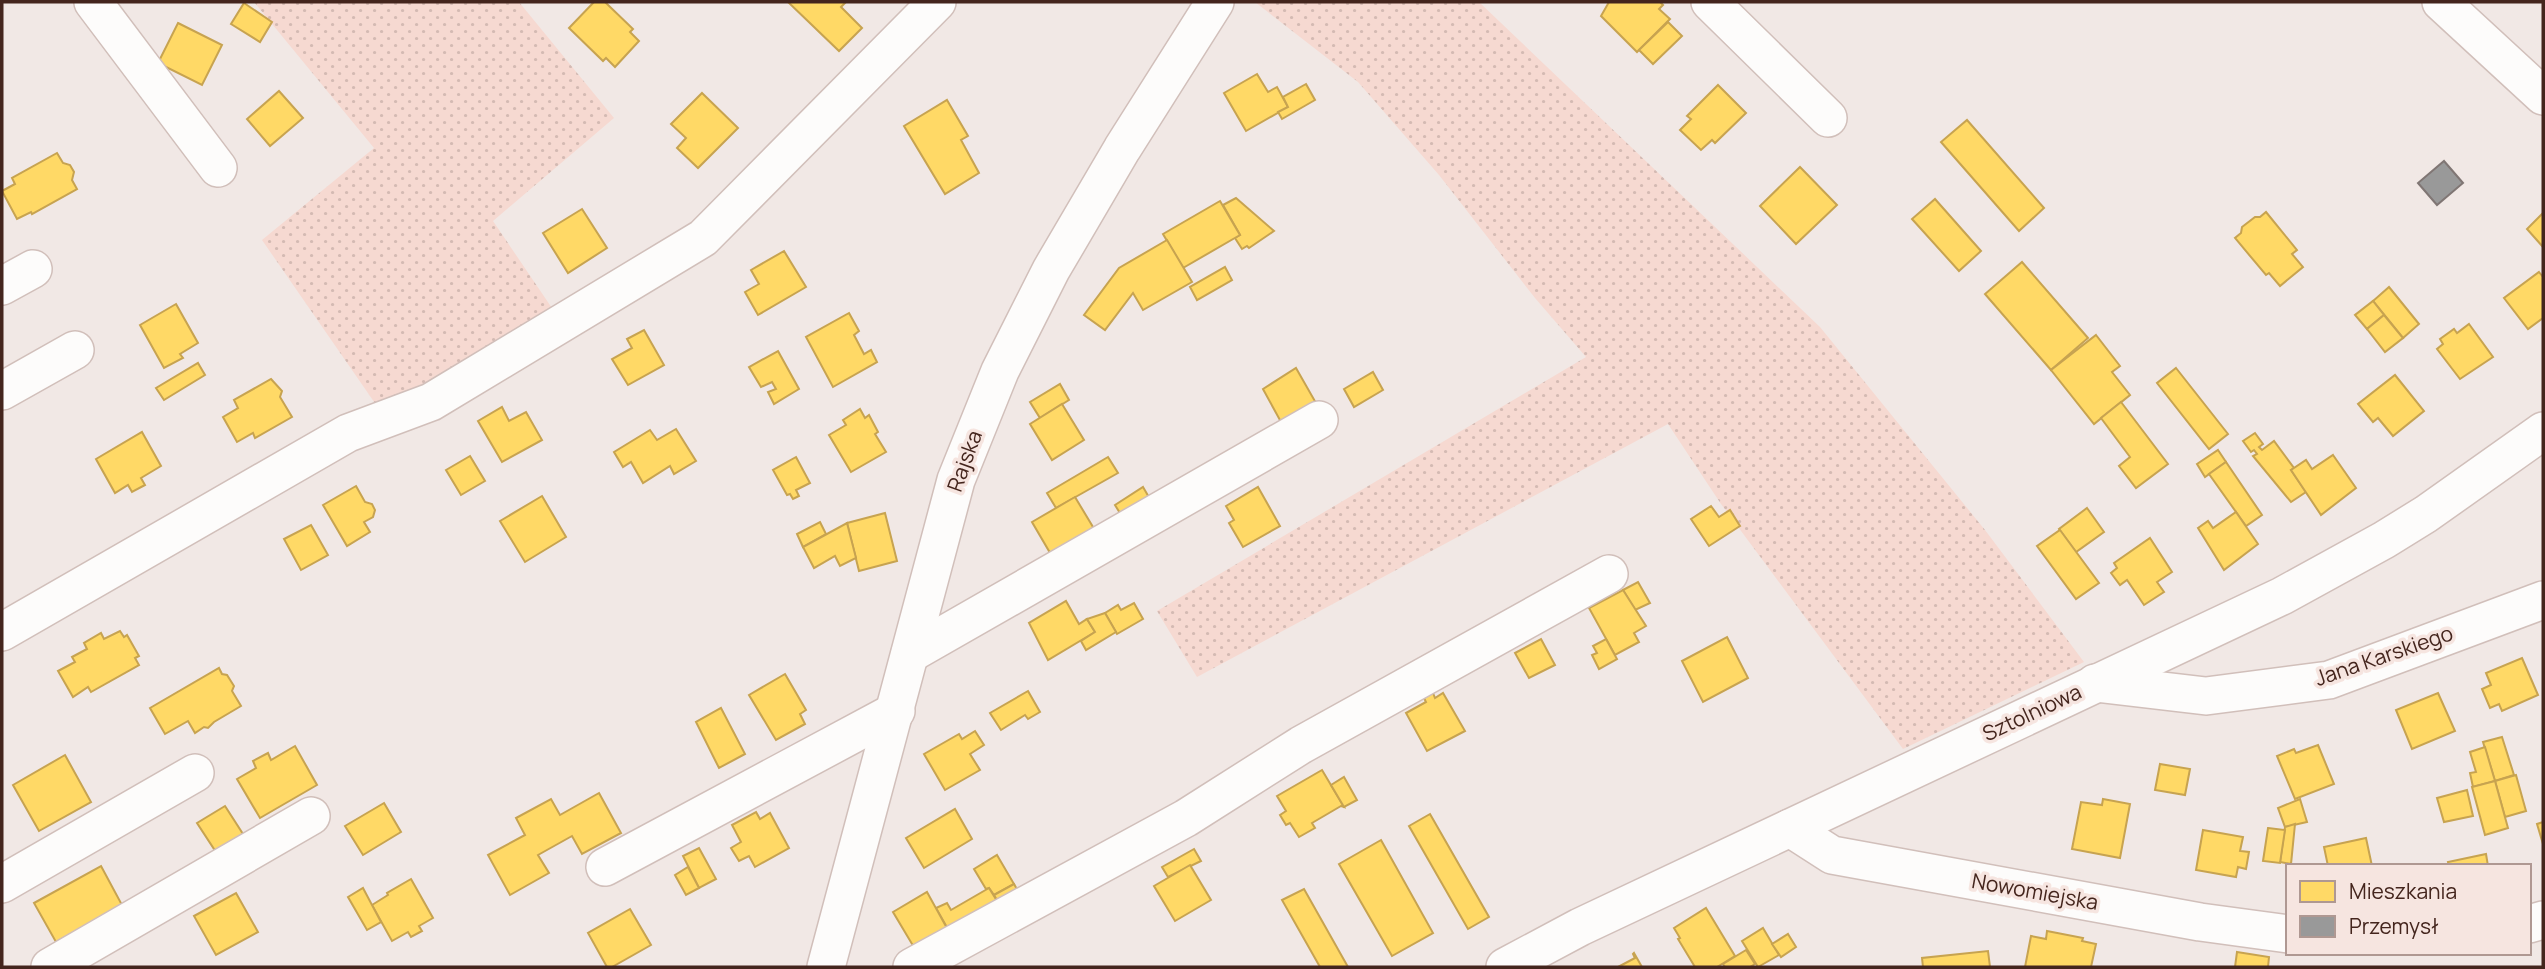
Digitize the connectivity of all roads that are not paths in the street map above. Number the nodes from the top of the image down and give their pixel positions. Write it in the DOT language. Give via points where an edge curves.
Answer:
graph roads {
  1 [pos="93,2"];
  2 [pos="937,2"];
  3 [pos="1710,2"];
  4 [pos="2441,2"];
  5 [pos="1209,4"];
  6 [pos="2543,96"];
  7 [pos="1828,118"];
  8 [pos="218,168"];
  9 [pos="75,350"];
  10 [pos="2,391"];
  11 [pos="1319,420"];
  12 [pos="2543,430"];
  13 [pos="1609,573"];
  14 [pos="2543,600"];
  15 [pos="2,632"];
  16 [pos="910,654"];
  17 [pos="2095,683"];
  18 [pos="896,711"];
  19 [pos="195,773"];
  20 [pos="311,816"];
  21 [pos="1790,828"];
  22 [pos="605,867"];
  23 [pos="2,884"];
  24 [pos="2286,934"];
  25 [pos="50,967"];
  26 [pos="826,967"];
  27 [pos="912,967"];
  28 [pos="1504,967"];
  1 -- 8 [label="street"];
  2 -- 15 [label="street" via="703,238 431,402 348,433"];
  3 -- 7 [label="street"];
  4 -- 6 [label="street"];
  5 -- 16 [label="street, Rajska" via="1051,270 1000,371 956,480"];
  9 -- 10 [label="street"];
  11 -- 16 [label="street"];
  12 -- 17 [label="street, Sztolniowa" via="2373,547 2282,596"];
  13 -- 27 [label="street" via="1301,745 1186,818"];
  14 -- 17 [label="street, Jana Karskiego" via="2329,680 2206,696"];
  16 -- 18 [label="street, Rajska"];
  17 -- 21 [label="street, Sztolniowa"];
  18 -- 22 [label="street"];
  18 -- 26 [label="street, Rajska"];
  19 -- 23 [label="street"];
  20 -- 25 [label="street"];
  21 -- 24 [label="street, Nowomiejska" via="1832,855"];
  21 -- 28 [label="street, Sztolniowa"];
}
